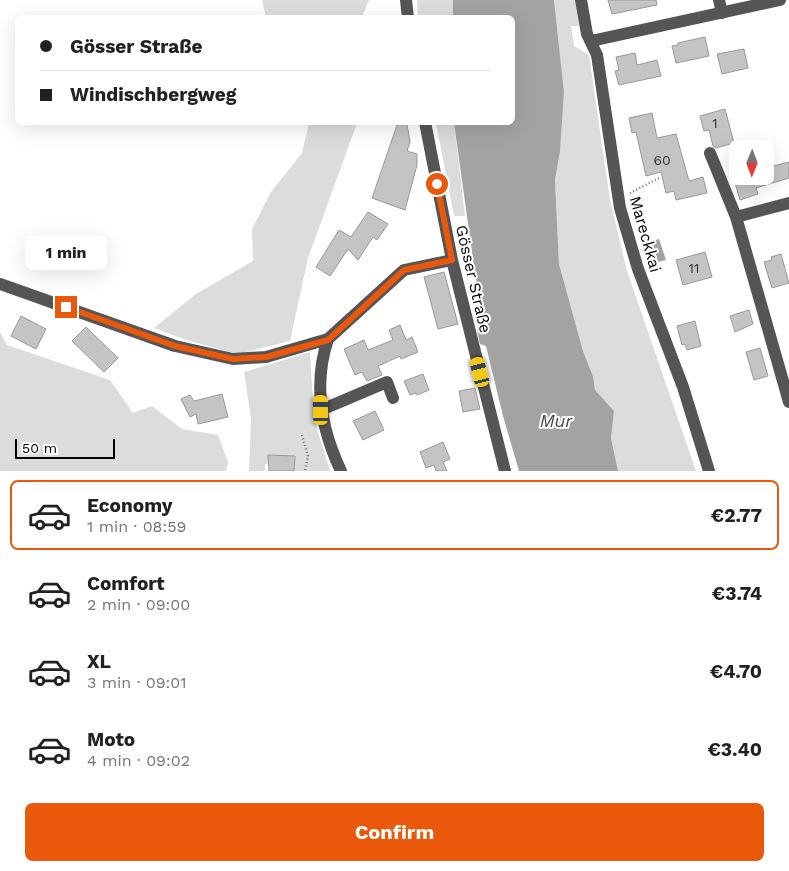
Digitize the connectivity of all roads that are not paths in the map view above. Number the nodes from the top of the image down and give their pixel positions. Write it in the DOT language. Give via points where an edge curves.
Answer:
graph roads {
  1 [pos="406,0"];
  2 [pos="581,0"];
  3 [pos="780,0"];
  4 [pos="720,6"];
  5 [pos="408,15"];
  6 [pos="591,41"];
  7 [pos="426,125"];
  8 [pos="710,152"];
  9 [pos="789,203"];
  10 [pos="736,217"];
  11 [pos="452,260"];
  12 [pos="0,284"];
  13 [pos="328,340"];
  14 [pos="783,356"];
  15 [pos="393,398"];
  16 [pos="789,402"];
  17 [pos="321,410"];
  18 [pos="341,471"];
  19 [pos="505,471"];
  20 [pos="709,471"];
  1 -- 5 [label="street"];
  2 -- 6 [label="street, Mareckkai"];
  3 -- 4 [label="street"];
  4 -- 6 [label="street"];
  6 -- 20 [label="street, Mareckkai" via="597,55 620,208 638,268 683,386"];
  7 -- 11 [label="street, Gösser Straße"];
  8 -- 10 [label="street"];
  9 -- 10 [label="street"];
  10 -- 14 [label="street"];
  11 -- 13 [label="street" via="404,270"];
  11 -- 19 [label="street, Gösser Straße"];
  12 -- 13 [label="street" via="175,346 233,359 266,357"];
  13 -- 17 [label="street" via="320,380"];
  14 -- 16 [label="street"];
  15 -- 17 [label="street" via="387,382"];
  17 -- 18 [label="street"];
}
